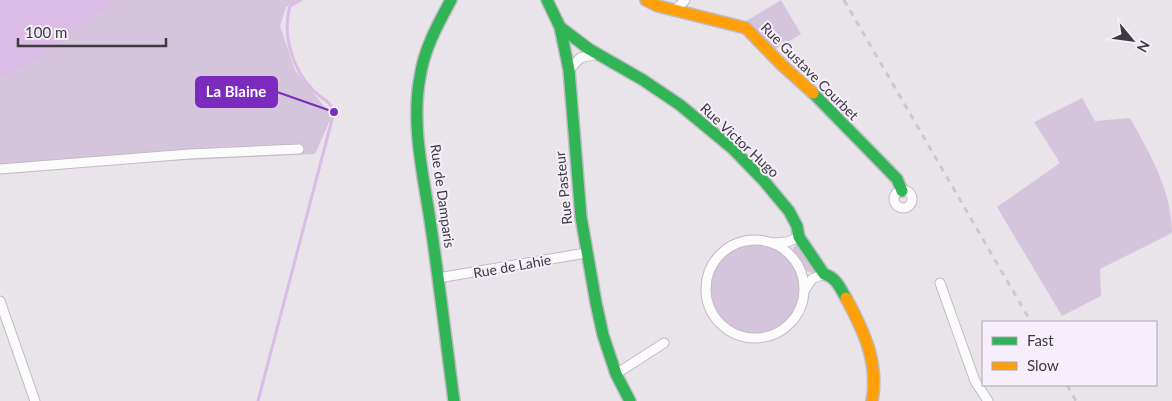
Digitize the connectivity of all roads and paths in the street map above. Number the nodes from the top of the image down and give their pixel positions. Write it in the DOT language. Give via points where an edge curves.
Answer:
graph roads {
  1 [pos="451,0"];
  2 [pos="547,0"];
  3 [pos="646,0"];
  4 [pos="685,0"];
  5 [pos="675,10"];
  6 [pos="560,27"];
  7 [pos="597,54"];
  8 [pos="568,70"];
  9 [pos="299,148"];
  10 [pos="0,169"];
  11 [pos="902,190"];
  12 [pos="799,237"];
  13 [pos="772,243"];
  14 [pos="586,253"];
  15 [pos="824,274"];
  16 [pos="438,278"];
  17 [pos="940,283"];
  18 [pos="804,292"];
  19 [pos="0,301"];
  20 [pos="664,344"];
  21 [pos="616,374"];
  22 [pos="35,401"];
  23 [pos="454,401"];
  24 [pos="630,401"];
  25 [pos="872,401"];
  26 [pos="988,401"];
  1 -- 16 [label="street, Rue de Damparis" via="428,48 418,88 419,127"];
  2 -- 6 [label="street, Rue Pasteur"];
  3 -- 5 [label="street, Rue Gustave Courbet"];
  4 -- 5 [label="street"];
  5 -- 11 [label="street, Rue Gustave Courbet" via="746,28 896,179"];
  6 -- 7 [label="street, Rue Victor Hugo"];
  6 -- 8 [label="street, Rue Pasteur"];
  7 -- 8 [label="street" via="580,58"];
  7 -- 12 [label="street, Rue Victor Hugo" via="670,98 723,140 793,217"];
  8 -- 14 [label="street, Rue Pasteur"];
  9 -- 10 [label="street"];
  12 -- 13 [label="street"];
  12 -- 15 [label="street, Rue Victor Hugo"];
  13 -- 18 [label="street" via="789,254 797,264"];
  13 -- 18 [label="street" via="742,242 717,259 707,286 714,315 723,326 742,336 770,335 792,320"];
  14 -- 16 [label="street, Rue de Lahie"];
  14 -- 21 [label="street, Rue Pasteur" via="603,335"];
  15 -- 18 [label="street" via="812,279"];
  15 -- 25 [label="street, Rue Victor Hugo" via="834,279 849,304 869,350 874,369"];
  16 -- 23 [label="street, Rue de Damparis"];
  17 -- 26 [label="street" via="975,381"];
  19 -- 22 [label="street"];
  20 -- 21 [label="street"];
  21 -- 24 [label="street, Rue Pasteur"];
}
